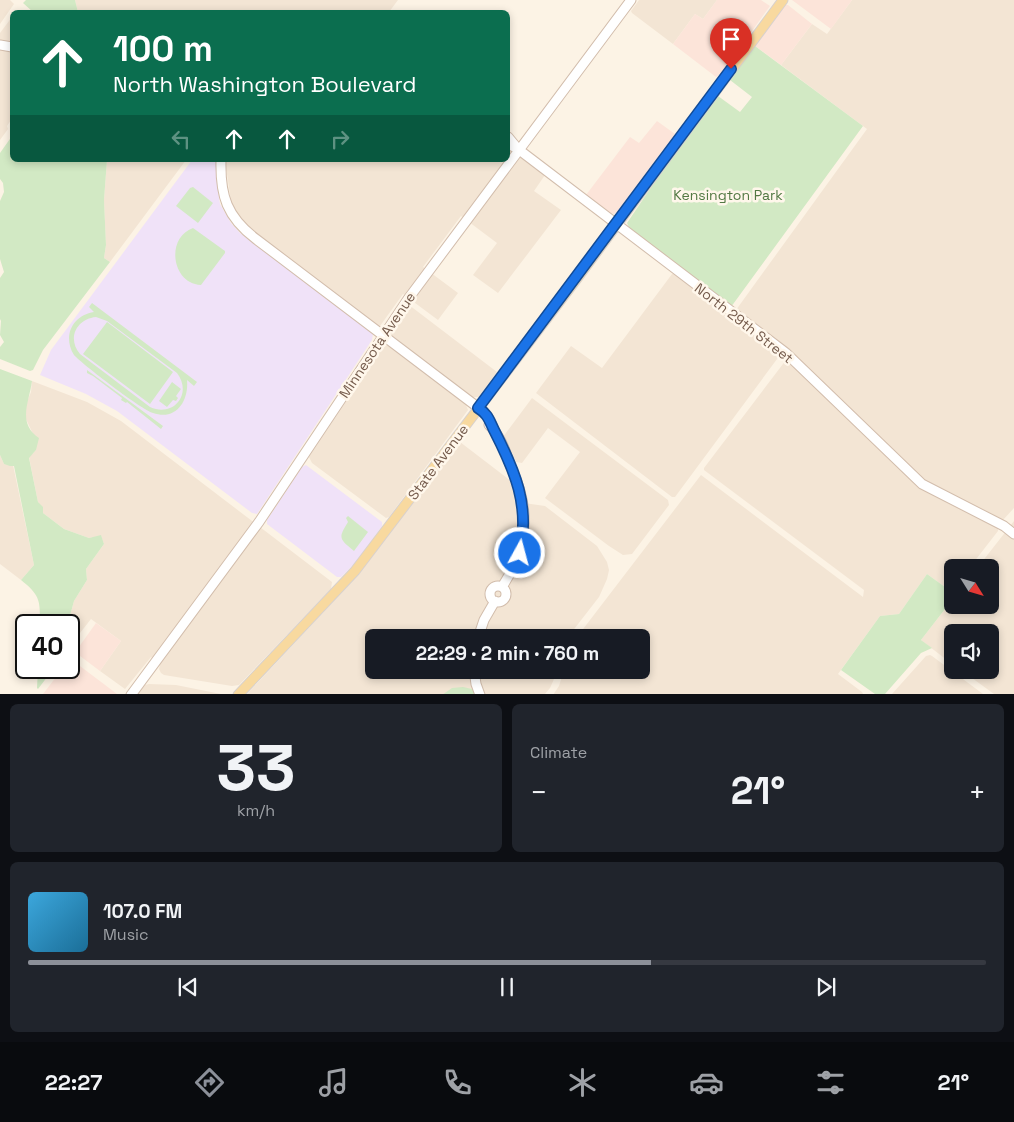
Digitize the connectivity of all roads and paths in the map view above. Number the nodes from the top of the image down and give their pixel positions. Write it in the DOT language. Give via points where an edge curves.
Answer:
graph roads {
  1 [pos="631,0"];
  2 [pos="783,0"];
  3 [pos="510,139"];
  4 [pos="510,145"];
  5 [pos="518,149"];
  6 [pos="510,160"];
  7 [pos="221,162"];
  8 [pos="508,162"];
  9 [pos="617,224"];
  10 [pos="383,335"];
  11 [pos="478,408"];
  12 [pos="1014,534"];
  13 [pos="481,629"];
  14 [pos="475,679"];
  15 [pos="131,694"];
  16 [pos="238,694"];
  17 [pos="480,694"];
  1 -- 5 [label="street, Minnesota Avenue"];
  2 -- 9 [label="main road, State Avenue"];
  3 -- 5 [label="street"];
  4 -- 5 [label="street"];
  5 -- 6 [label="street, Minnesota Avenue"];
  5 -- 9 [label="street, North 29th Street"];
  7 -- 10 [label="street" via="225,201 238,224"];
  8 -- 10 [label="street, Minnesota Avenue"];
  9 -- 11 [label="main road, State Avenue"];
  9 -- 12 [label="street, North 29th Street" via="786,353 922,484"];
  10 -- 11 [label="street"];
  10 -- 15 [label="street, Minnesota Avenue" via="259,522"];
  11 -- 13 [label="street" via="503,446 515,476 522,498 523,535 513,571 502,587 491,590 490,595 495,601"];
  11 -- 16 [label="main road, State Avenue" via="355,571"];
  14 -- 17 [label="street"];
}
